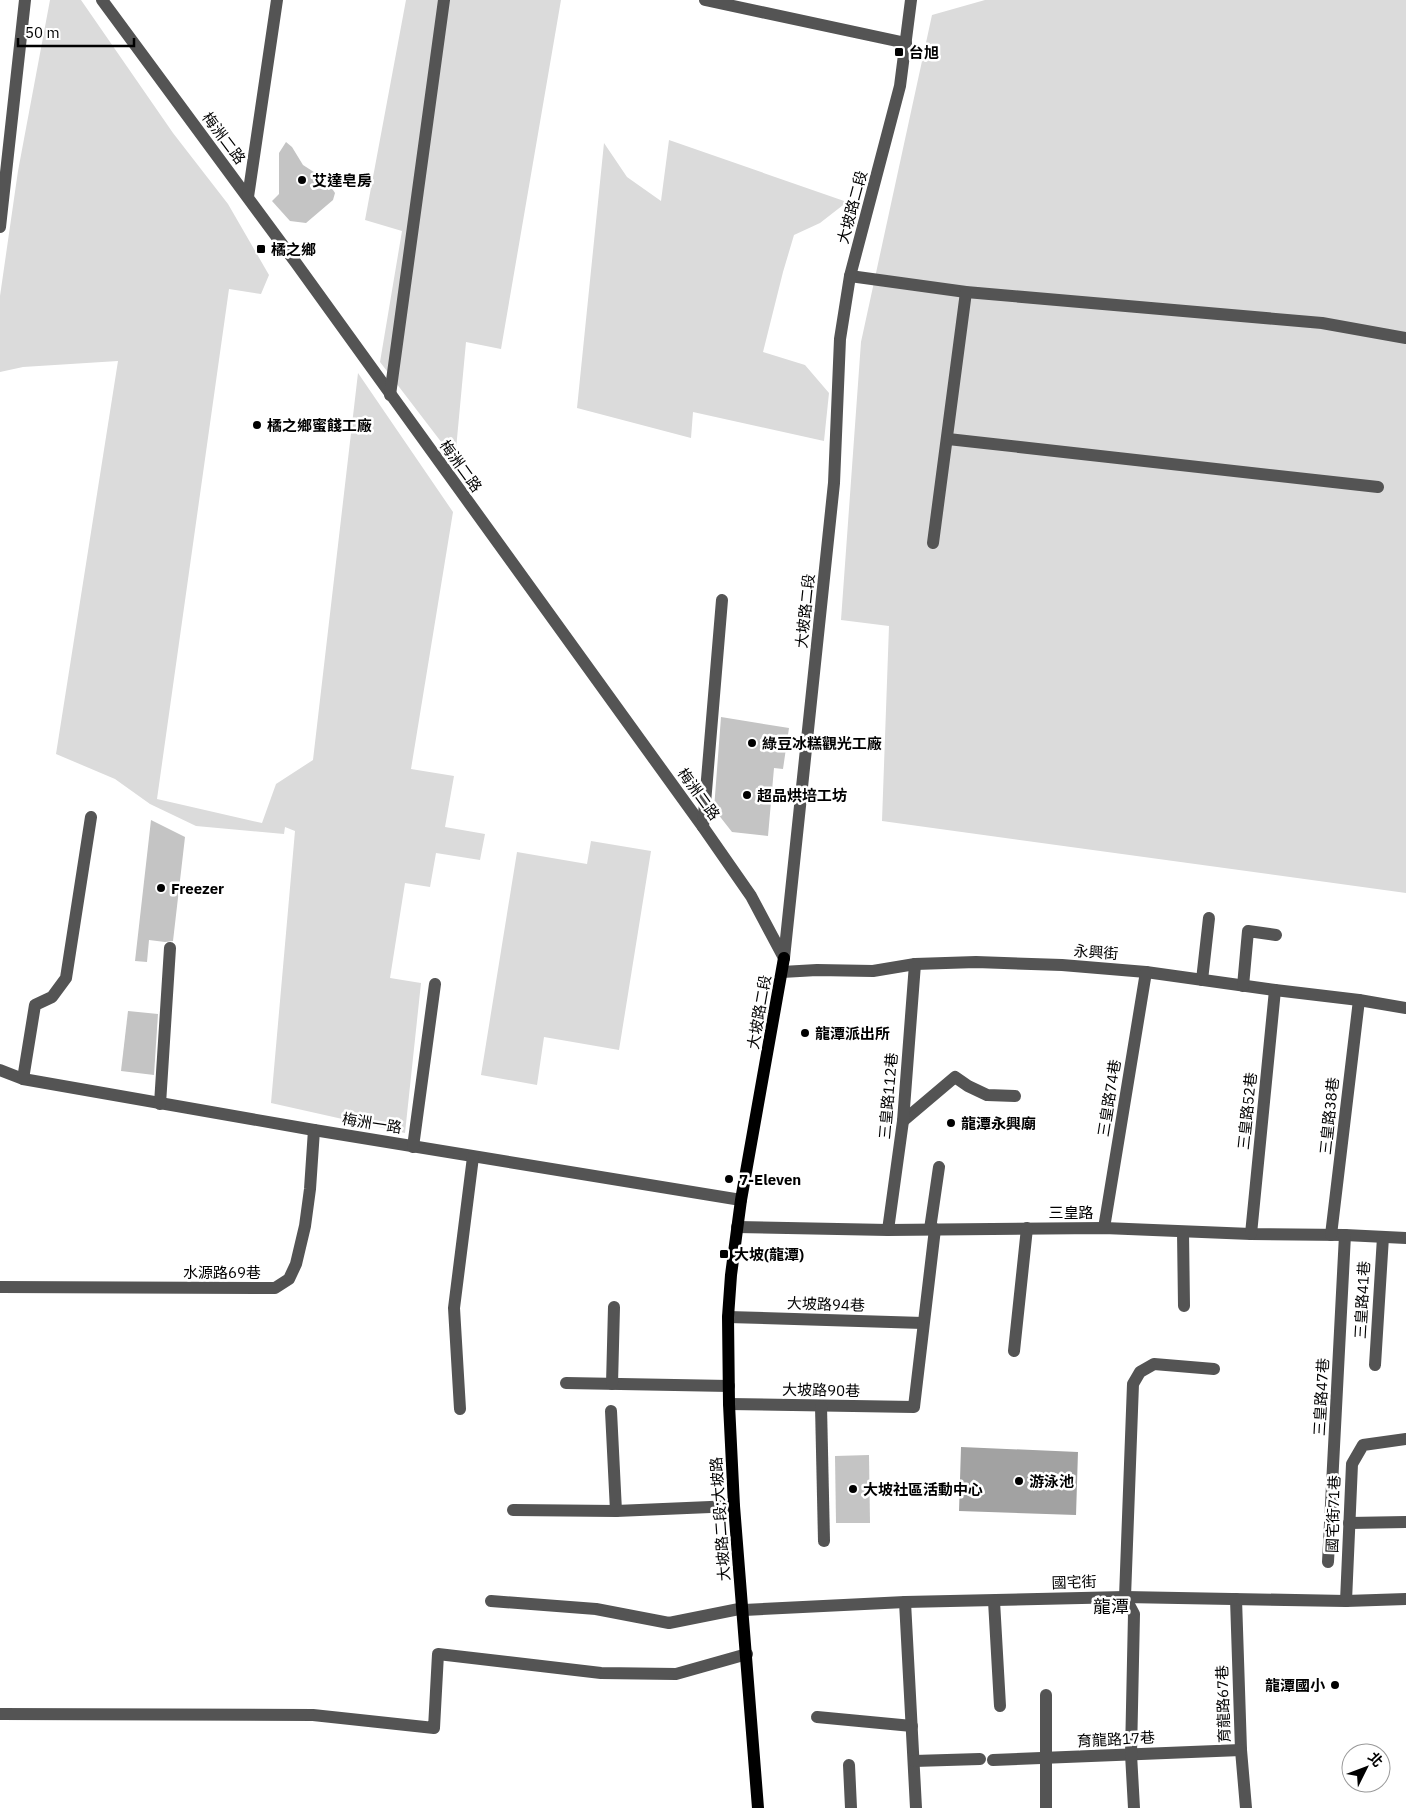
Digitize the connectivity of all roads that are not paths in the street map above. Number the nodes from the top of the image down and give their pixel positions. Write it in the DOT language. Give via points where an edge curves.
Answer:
graph roads {
  1 [pos="25,0"];
  2 [pos="102,0"];
  3 [pos="277,0"];
  4 [pos="444,0"];
  5 [pos="705,0"];
  6 [pos="911,0"];
  7 [pos="906,43"];
  8 [pos="248,197"];
  9 [pos="0,227"];
  10 [pos="850,276"];
  11 [pos="966,292"];
  12 [pos="1406,338"];
  13 [pos="390,395"];
  14 [pos="948,439"];
  15 [pos="1378,487"];
  16 [pos="933,543"];
  17 [pos="722,600"];
  18 [pos="91,817"];
  19 [pos="703,827"];
  20 [pos="1209,918"];
  21 [pos="1276,935"];
  22 [pos="170,948"];
  23 [pos="784,958"];
  24 [pos="915,964"];
  25 [pos="782,972"];
  26 [pos="1146,972"];
  27 [pos="1202,980"];
  28 [pos="435,984"];
  29 [pos="1243,986"];
  30 [pos="1275,990"];
  31 [pos="1358,1000"];
  32 [pos="1406,1008"];
  33 [pos="0,1070"];
  34 [pos="23,1079"];
  35 [pos="1015,1096"];
  36 [pos="160,1104"];
  37 [pos="903,1121"];
  38 [pos="314,1130"];
  39 [pos="413,1147"];
  40 [pos="473,1156"];
  41 [pos="939,1167"];
  42 [pos="741,1200"];
  43 [pos="737,1227"];
  44 [pos="1027,1228"];
  45 [pos="1104,1228"];
  46 [pos="932,1229"];
  47 [pos="888,1230"];
  48 [pos="1183,1232"];
  49 [pos="1251,1234"];
  50 [pos="1331,1235"];
  51 [pos="1345,1235"];
  52 [pos="1383,1237"];
  53 [pos="1406,1238"];
  54 [pos="0,1287"];
  55 [pos="1184,1306"];
  56 [pos="614,1307"];
  57 [pos="728,1318"];
  58 [pos="923,1323"];
  59 [pos="1014,1351"];
  60 [pos="1375,1364"];
  61 [pos="1214,1369"];
  62 [pos="566,1383"];
  63 [pos="612,1384"];
  64 [pos="728,1386"];
  65 [pos="729,1404"];
  66 [pos="821,1406"];
  67 [pos="460,1409"];
  68 [pos="611,1411"];
  69 [pos="1406,1439"];
  70 [pos="734,1506"];
  71 [pos="513,1510"];
  72 [pos="616,1511"];
  73 [pos="1406,1522"];
  74 [pos="1349,1523"];
  75 [pos="824,1541"];
  76 [pos="1328,1562"];
  77 [pos="1125,1597"];
  78 [pos="1236,1598"];
  79 [pos="1406,1599"];
  80 [pos="491,1601"];
  81 [pos="994,1601"];
  82 [pos="1346,1601"];
  83 [pos="905,1602"];
  84 [pos="744,1610"];
  85 [pos="747,1654"];
  86 [pos="1046,1695"];
  87 [pos="1000,1706"];
  88 [pos="0,1714"];
  89 [pos="817,1717"];
  90 [pos="912,1726"];
  91 [pos="1241,1750"];
  92 [pos="1131,1754"];
  93 [pos="980,1759"];
  94 [pos="1045,1759"];
  95 [pos="994,1760"];
  96 [pos="914,1761"];
  97 [pos="849,1765"];
  98 [pos="758,1808"];
  99 [pos="851,1808"];
  100 [pos="916,1808"];
  101 [pos="1046,1808"];
  102 [pos="1134,1808"];
  103 [pos="1246,1808"];
  1 -- 9 [label="street"];
  2 -- 8 [label="street, 梅洲二路"];
  3 -- 8 [label="street"];
  4 -- 13 [label="street"];
  5 -- 7 [label="street"];
  6 -- 7 [label="street, 大坡路二段"];
  7 -- 10 [label="street, 大坡路二段" via="900,86"];
  8 -- 13 [label="street, 梅洲二路"];
  10 -- 11 [label="street"];
  10 -- 23 [label="street, 大坡路二段" via="840,339 834,483"];
  11 -- 12 [label="street" via="1322,323"];
  11 -- 14 [label="street"];
  13 -- 19 [label="street, 梅洲二路"];
  14 -- 15 [label="street"];
  14 -- 16 [label="street"];
  17 -- 19 [label="street"];
  18 -- 34 [label="street" via="66,978 52,997 35,1005"];
  19 -- 23 [label="street, 梅洲二路" via="751,896"];
  20 -- 27 [label="street"];
  21 -- 29 [label="street" via="1248,931"];
  22 -- 36 [label="street"];
  23 -- 25 [label="main road, 大坡路二段"];
  24 -- 25 [label="street, 永興街" via="873,971"];
  24 -- 26 [label="street, 永興街" via="976,962"];
  24 -- 37 [label="street, 三皇路112巷"];
  25 -- 42 [label="main road, 大坡路二段"];
  26 -- 27 [label="street, 永興街"];
  26 -- 45 [label="street, 三皇路74巷"];
  27 -- 29 [label="street, 永興街"];
  28 -- 39 [label="street"];
  29 -- 30 [label="street, 永興街"];
  30 -- 31 [label="street, 永興街"];
  30 -- 49 [label="street, 三皇路52巷"];
  31 -- 32 [label="street, 永興街"];
  31 -- 50 [label="street, 三皇路38巷"];
  33 -- 34 [label="street, 梅洲一路"];
  34 -- 36 [label="street, 梅洲一路"];
  35 -- 37 [label="street" via="987,1096 955,1077"];
  36 -- 38 [label="street, 梅洲一路"];
  37 -- 47 [label="street, 三皇路112巷"];
  38 -- 39 [label="street, 梅洲一路"];
  38 -- 54 [label="street, 水源路69巷" via="308,1208 296,1264 289,1279 275,1288"];
  39 -- 40 [label="street, 梅洲一路"];
  40 -- 42 [label="street, 梅洲一路"];
  40 -- 67 [label="street" via="454,1308"];
  41 -- 46 [label="street"];
  42 -- 43 [label="main road, 大坡路二段"];
  43 -- 47 [label="street, 三皇路"];
  43 -- 57 [label="main road, 大坡路二段;大坡路"];
  44 -- 45 [label="street, 三皇路"];
  44 -- 46 [label="street, 三皇路"];
  44 -- 59 [label="street"];
  45 -- 48 [label="street, 三皇路"];
  46 -- 47 [label="street, 三皇路"];
  46 -- 58 [label="street"];
  48 -- 49 [label="street, 三皇路"];
  48 -- 55 [label="street"];
  49 -- 50 [label="street, 三皇路"];
  50 -- 51 [label="street, 三皇路"];
  51 -- 52 [label="street, 三皇路"];
  51 -- 76 [label="street, 三皇路47巷"];
  52 -- 53 [label="street, 三皇路"];
  52 -- 60 [label="street, 三皇路41巷"];
  56 -- 63 [label="street"];
  57 -- 58 [label="street, 大坡路94巷"];
  57 -- 64 [label="main road, 大坡路二段;大坡路"];
  58 -- 66 [label="street, 大坡路90巷" via="914,1407"];
  61 -- 77 [label="street" via="1154,1364 1140,1372 1133,1384"];
  62 -- 63 [label="street"];
  63 -- 64 [label="street"];
  64 -- 65 [label="main road, 大坡路二段;大坡路"];
  65 -- 66 [label="street, 大坡路90巷"];
  65 -- 70 [label="main road, 大坡路二段;大坡路"];
  66 -- 75 [label="street"];
  68 -- 72 [label="street"];
  69 -- 74 [label="street, 國宅街71巷" via="1363,1445 1352,1464"];
  70 -- 72 [label="street"];
  70 -- 84 [label="main road, 大坡路二段;大坡路"];
  71 -- 72 [label="street"];
  73 -- 74 [label="street"];
  74 -- 82 [label="street, 國宅街71巷"];
  77 -- 78 [label="street, 國宅街"];
  77 -- 81 [label="street, 國宅街"];
  77 -- 92 [label="street" via="1134,1614"];
  78 -- 82 [label="street, 國宅街"];
  78 -- 91 [label="street, 育龍路67巷"];
  79 -- 82 [label="street, 國宅街"];
  80 -- 84 [label="street, 國宅街" via="596,1610 670,1623"];
  81 -- 83 [label="street, 國宅街"];
  81 -- 87 [label="street"];
  83 -- 84 [label="street, 國宅街"];
  83 -- 90 [label="street"];
  84 -- 85 [label="main road, 大坡路二段;大坡路"];
  85 -- 88 [label="street" via="676,1674 601,1673 438,1654 434,1728 313,1715"];
  85 -- 98 [label="main road, 大坡路二段;大坡路"];
  86 -- 94 [label="street"];
  89 -- 90 [label="street"];
  90 -- 96 [label="street"];
  91 -- 92 [label="street, 育龍路17巷"];
  91 -- 103 [label="street, 育龍路67巷"];
  92 -- 94 [label="street, 育龍路17巷"];
  92 -- 102 [label="street"];
  93 -- 96 [label="street"];
  94 -- 95 [label="street, 育龍路17巷"];
  94 -- 101 [label="street"];
  96 -- 100 [label="street"];
  97 -- 99 [label="street"];
}
